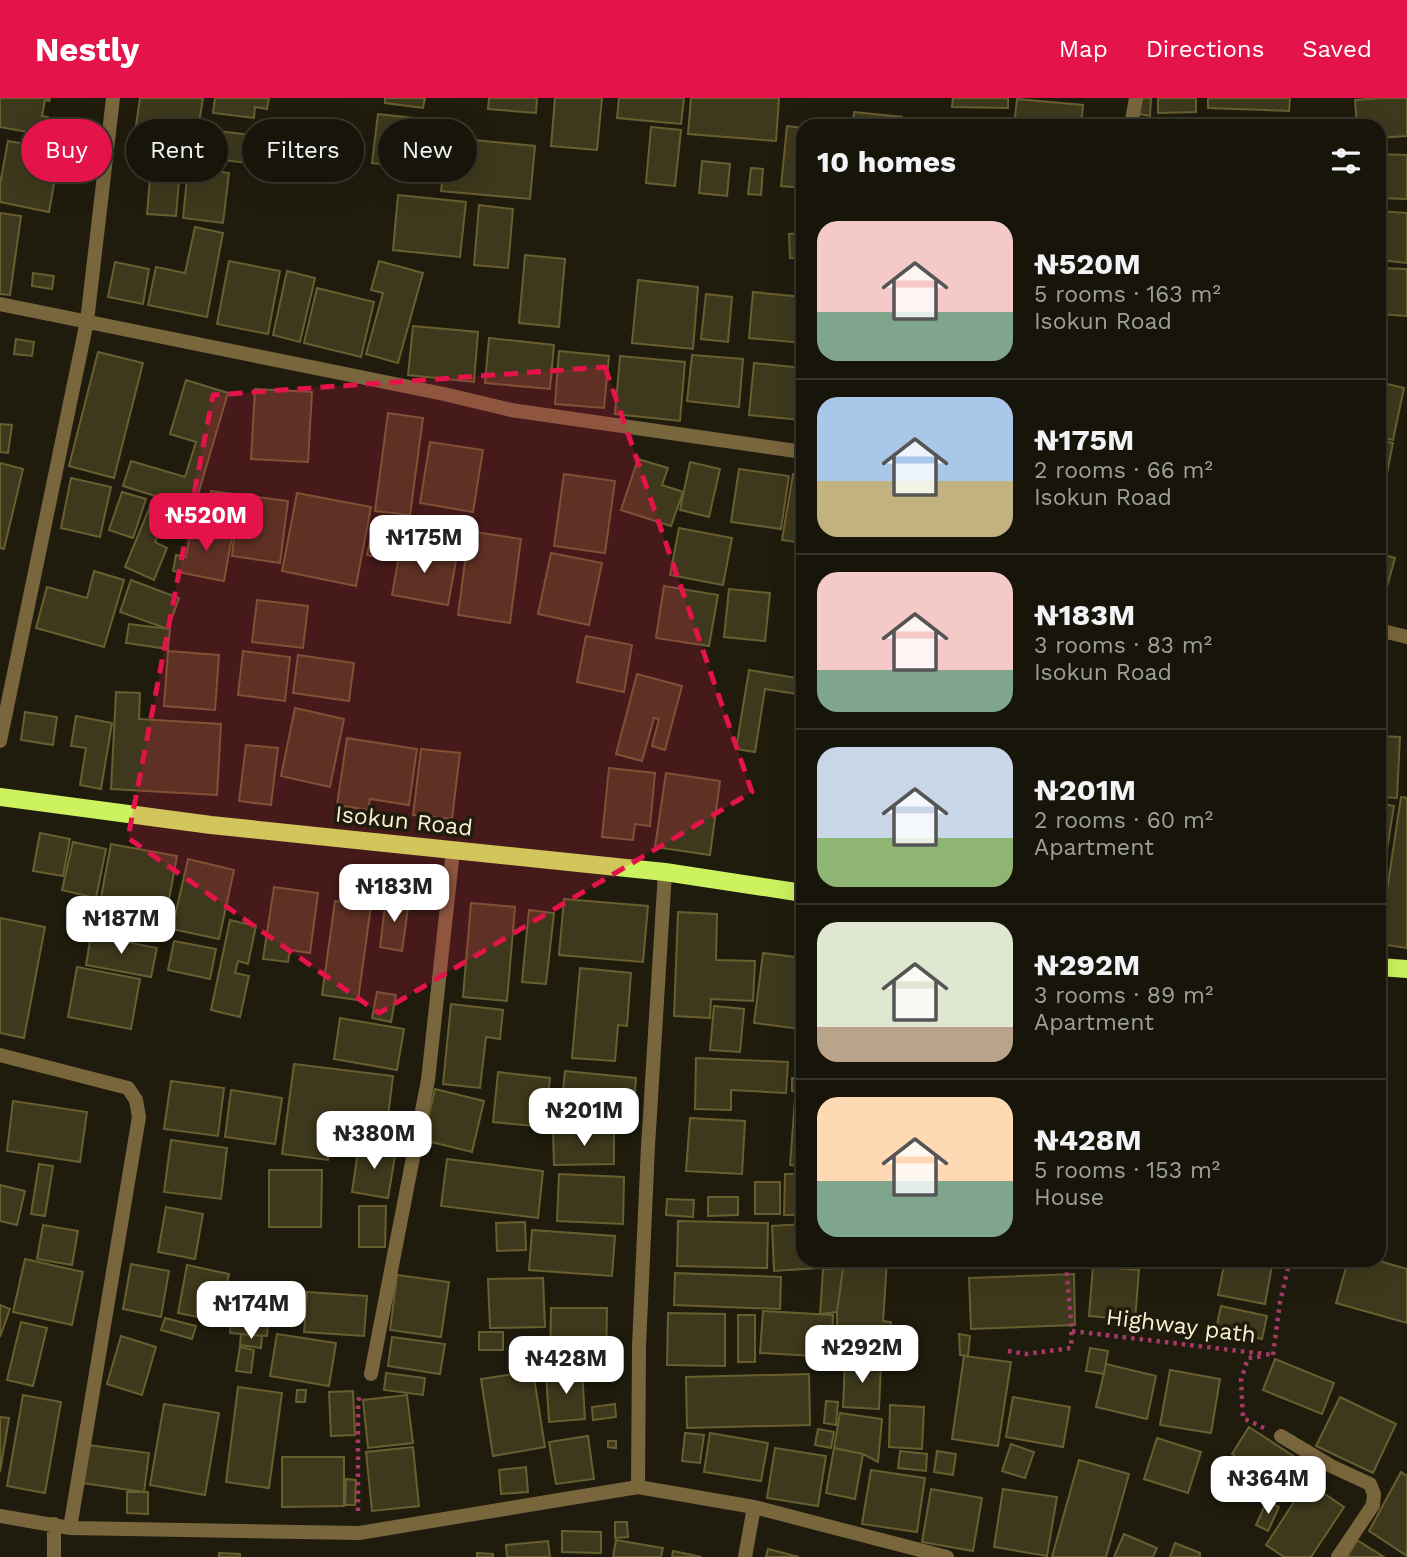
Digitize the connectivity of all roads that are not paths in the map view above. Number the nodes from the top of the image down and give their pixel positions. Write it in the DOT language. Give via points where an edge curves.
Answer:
graph roads {
  1 [pos="113,98"];
  2 [pos="1136,98"];
  3 [pos="1133,119"];
  4 [pos="0,304"];
  5 [pos="87,321"];
  6 [pos="796,451"];
  7 [pos="1386,632"];
  8 [pos="1407,636"];
  9 [pos="0,741"];
  10 [pos="0,797"];
  11 [pos="453,851"];
  12 [pos="665,873"];
  13 [pos="796,892"];
  14 [pos="1386,968"];
  15 [pos="1407,969"];
  16 [pos="0,1055"];
  17 [pos="371,1374"];
  18 [pos="1281,1436"];
  19 [pos="638,1487"];
  20 [pos="754,1507"];
  21 [pos="0,1516"];
  22 [pos="54,1524"];
  23 [pos="70,1528"];
  24 [pos="54,1557"];
  25 [pos="745,1557"];
  26 [pos="947,1557"];
  27 [pos="1338,1557"];
  1 -- 5 [label="street"];
  2 -- 3 [label="street"];
  4 -- 5 [label="street"];
  5 -- 6 [label="street" via="511,410"];
  5 -- 9 [label="street"];
  7 -- 8 [label="street"];
  10 -- 11 [label="main road, Isokun Road"];
  11 -- 12 [label="main road, Isokun Road"];
  11 -- 17 [label="street" via="428,1080"];
  12 -- 13 [label="main road, Isokun Road"];
  12 -- 19 [label="street" via="639,1346"];
  14 -- 15 [label="main road"];
  16 -- 23 [label="street" via="128,1088 139,1117"];
  18 -- 27 [label="street" via="1370,1484 1373,1505"];
  19 -- 20 [label="street"];
  19 -- 23 [label="street" via="359,1533"];
  20 -- 25 [label="street"];
  20 -- 26 [label="street"];
  21 -- 22 [label="street"];
  22 -- 23 [label="street"];
  22 -- 24 [label="street"];
}
